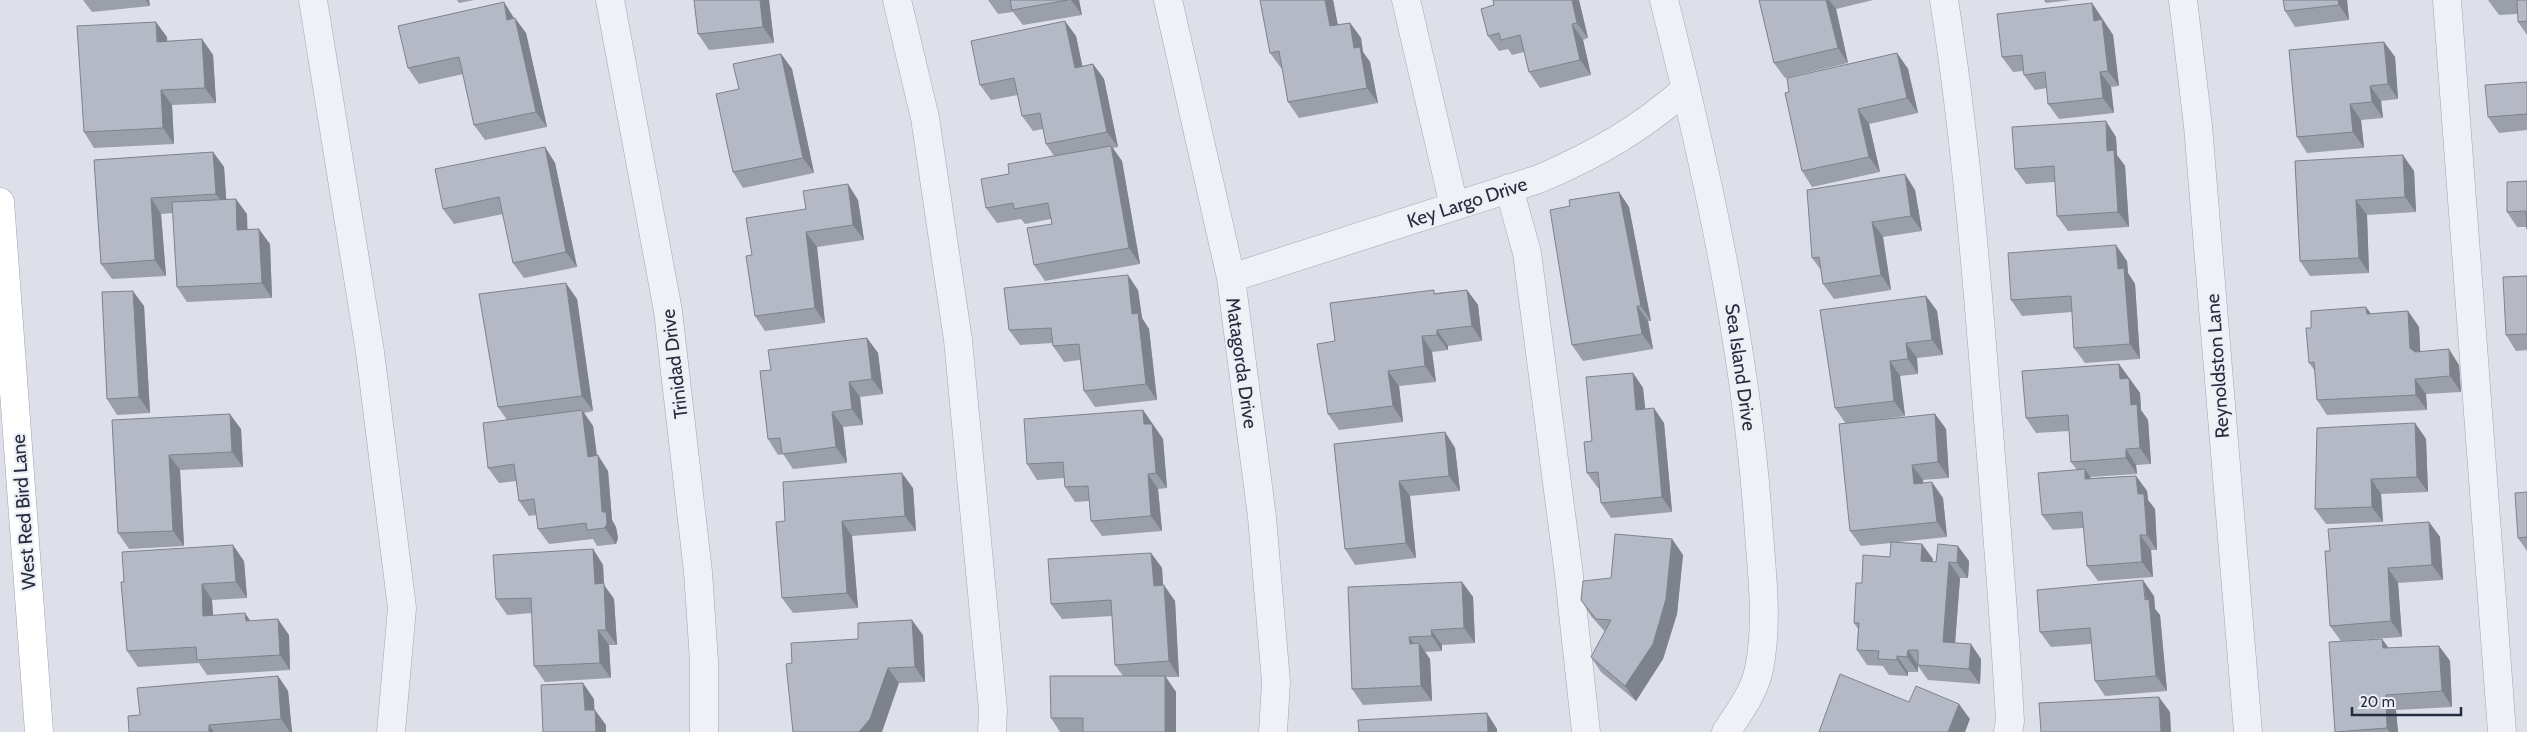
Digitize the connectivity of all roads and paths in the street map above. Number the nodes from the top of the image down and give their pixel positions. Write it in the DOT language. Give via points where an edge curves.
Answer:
graph roads {
  1 [pos="313,0"];
  2 [pos="610,0"];
  3 [pos="897,0"];
  4 [pos="1168,0"];
  5 [pos="1406,0"];
  6 [pos="1664,0"];
  7 [pos="1944,0"];
  8 [pos="2184,0"];
  9 [pos="2447,0"];
  10 [pos="1686,89"];
  11 [pos="1509,188"];
  12 [pos="0,202"];
  13 [pos="1454,206"];
  14 [pos="1231,278"];
  15 [pos="38,732"];
  16 [pos="391,732"];
  17 [pos="704,732"];
  18 [pos="992,732"];
  19 [pos="1273,732"];
  20 [pos="1586,732"];
  21 [pos="1726,732"];
  22 [pos="2008,732"];
  23 [pos="2248,732"];
  24 [pos="2502,732"];
  1 -- 16 [label="street" via="370,352 402,608"];
  2 -- 17 [label="street, Trinidad Drive" via="668,311 698,572 704,661"];
  3 -- 18 [label="street" via="924,118 958,340 993,708"];
  4 -- 14 [label="street, Matagorda Drive"];
  5 -- 13 [label="street"];
  6 -- 10 [label="street, Sea Island Drive"];
  7 -- 22 [label="street" via="1975,254 2004,619"];
  8 -- 23 [label="street, Reynoldston Lane" via="2198,126"];
  9 -- 24 [label="street"];
  10 -- 11 [label="street, Key Largo Drive" via="1632,132 1573,164"];
  10 -- 21 [label="street, Sea Island Drive" via="1712,198 1734,318 1753,450 1763,595 1764,636 1759,671 1743,706"];
  11 -- 13 [label="street, Key Largo Drive"];
  11 -- 20 [label="street" via="1528,253"];
  12 -- 15 [label="main road, West Red Bird Lane"];
  13 -- 14 [label="street, Key Largo Drive"];
  14 -- 19 [label="street, Matagorda Drive" via="1262,517 1276,682"];
}
